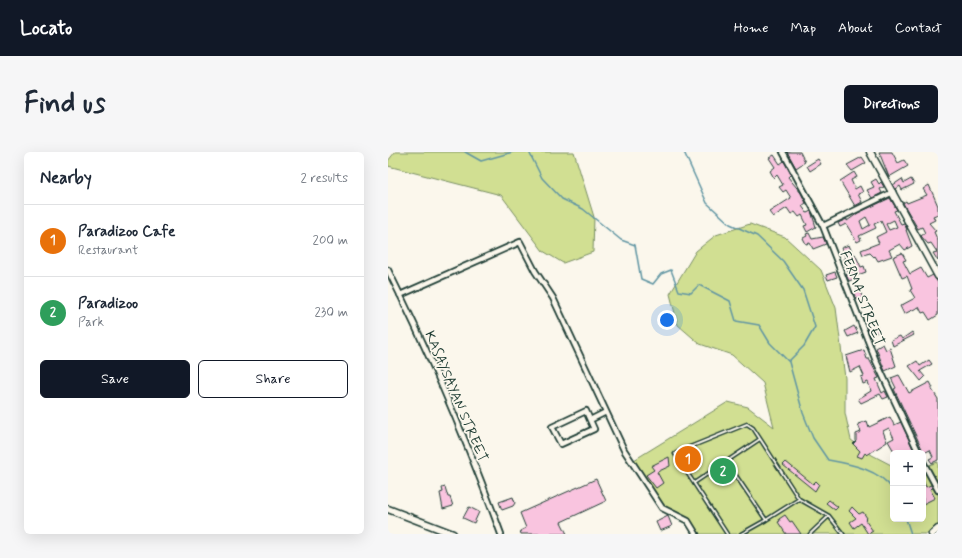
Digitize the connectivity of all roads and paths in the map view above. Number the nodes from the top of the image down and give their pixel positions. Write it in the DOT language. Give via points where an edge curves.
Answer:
graph roads {
  1 [pos="783,152"];
  2 [pos="870,152"];
  3 [pos="893,192"];
  4 [pos="823,226"];
  5 [pos="388,270"];
  6 [pos="938,276"];
  7 [pos="400,295"];
  8 [pos="606,412"];
  9 [pos="590,420"];
  10 [pos="760,439"];
  11 [pos="918,450"];
  12 [pos="726,461"];
  13 [pos="926,468"];
  14 [pos="694,483"];
  15 [pos="938,490"];
  16 [pos="799,498"];
  17 [pos="388,509"];
  18 [pos="829,516"];
  19 [pos="766,520"];
  20 [pos="938,529"];
  21 [pos="453,534"];
  22 [pos="501,534"];
  23 [pos="696,534"];
  24 [pos="727,534"];
  25 [pos="742,534"];
  26 [pos="810,534"];
  27 [pos="843,534"];
  28 [pos="932,534"];
  1 -- 4 [label="street, FERMA STREET"];
  2 -- 3 [label="main road"];
  3 -- 4 [label="street"];
  3 -- 6 [label="main road"];
  4 -- 11 [label="street, FERMA STREET" via="873,354"];
  5 -- 7 [label="street, KASAYSAYAN STREET"];
  7 -- 8 [label="street" via="520,242 535,271 554,298"];
  7 -- 22 [label="street, KASAYSAYAN STREET" via="439,376"];
  8 -- 9 [label="street"];
  8 -- 23 [label="street" via="624,450 662,508 688,521"];
  9 -- 9 [label="street" via="586,411 552,427 561,444 594,429"];
  10 -- 12 [label="lane"];
  10 -- 14 [label="lane" via="747,424 675,454"];
  10 -- 16 [label="lane"];
  12 -- 14 [label="lane"];
  12 -- 19 [label="lane"];
  13 -- 15 [label="street"];
  14 -- 24 [label="lane"];
  16 -- 18 [label="lane"];
  16 -- 19 [label="lane"];
  17 -- 21 [label="main road"];
  18 -- 26 [label="lane"];
  18 -- 27 [label="lane"];
  19 -- 25 [label="lane"];
  20 -- 28 [label="main road"];
}
